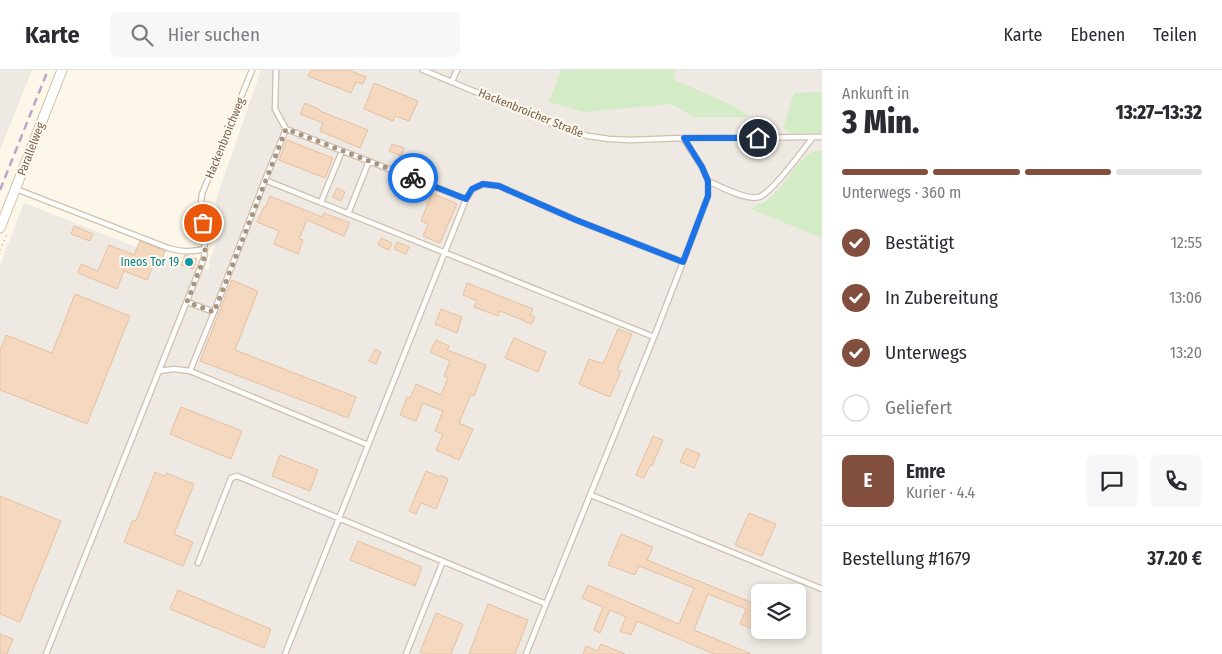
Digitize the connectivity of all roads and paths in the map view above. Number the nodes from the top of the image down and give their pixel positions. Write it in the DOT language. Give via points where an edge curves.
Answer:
graph roads {
  1 [pos="62,70"];
  2 [pos="252,70"];
  3 [pos="276,70"];
  4 [pos="423,70"];
  5 [pos="456,70"];
  6 [pos="452,82"];
  7 [pos="286,129"];
  8 [pos="813,137"];
  9 [pos="822,137"];
  10 [pos="684,138"];
  11 [pos="342,151"];
  12 [pos="369,161"];
  13 [pos="265,180"];
  14 [pos="708,181"];
  15 [pos="16,188"];
  16 [pos="466,199"];
  17 [pos="322,202"];
  18 [pos="348,214"];
  19 [pos="0,228"];
  20 [pos="205,249"];
  21 [pos="445,253"];
  22 [pos="683,262"];
  23 [pos="187,302"];
  24 [pos="214,312"];
  25 [pos="654,337"];
  26 [pos="159,371"];
  27 [pos="190,371"];
  28 [pos="368,445"];
  29 [pos="591,495"];
  30 [pos="339,518"];
  31 [pos="443,561"];
  32 [pos="198,563"];
  33 [pos="822,589"];
  34 [pos="546,604"];
  35 [pos="46,654"];
  36 [pos="285,654"];
  37 [pos="406,654"];
  38 [pos="526,654"];
  1 -- 15 [label="street, Parallelweg"];
  2 -- 20 [label="lane, Hackenbroichweg" via="202,194"];
  3 -- 7 [label="lane" via="275,110"];
  4 -- 6 [label="lane, Hackenbroicher Straße"];
  5 -- 6 [label="lane"];
  6 -- 10 [label="lane, Hackenbroicher Straße" via="588,136 630,140"];
  7 -- 11 [label="lane"];
  7 -- 13 [label="lane"];
  8 -- 9 [label="lane, Hackenbroicher Straße"];
  8 -- 10 [label="lane, Hackenbroicher Straße"];
  8 -- 14 [label="lane" via="769,190 758,198 744,196"];
  10 -- 14 [label="lane"];
  11 -- 12 [label="lane"];
  11 -- 17 [label="lane"];
  12 -- 16 [label="lane"];
  12 -- 18 [label="lane"];
  13 -- 17 [label="lane"];
  13 -- 24 [label="lane"];
  14 -- 22 [label="lane" via="708,196"];
  15 -- 19 [label="street, Parallelweg"];
  15 -- 20 [label="lane" via="168,248 191,252"];
  16 -- 21 [label="lane"];
  16 -- 22 [label="lane" via="472,189 483,184 499,186"];
  17 -- 18 [label="lane"];
  18 -- 21 [label="lane"];
  20 -- 23 [label="lane, Hackenbroichweg"];
  21 -- 25 [label="lane"];
  21 -- 28 [label="lane"];
  22 -- 25 [label="lane"];
  23 -- 24 [label="lane"];
  23 -- 26 [label="lane, Hackenbroichweg"];
  24 -- 27 [label="lane"];
  25 -- 29 [label="lane"];
  26 -- 27 [label="lane"];
  26 -- 35 [label="lane, Hackenbroichweg"];
  27 -- 28 [label="lane"];
  28 -- 30 [label="lane"];
  29 -- 33 [label="lane"];
  29 -- 34 [label="lane"];
  30 -- 31 [label="lane"];
  30 -- 32 [label="lane" via="237,476 231,478"];
  30 -- 36 [label="lane"];
  31 -- 34 [label="lane"];
  31 -- 37 [label="lane"];
  34 -- 38 [label="lane"];
}
